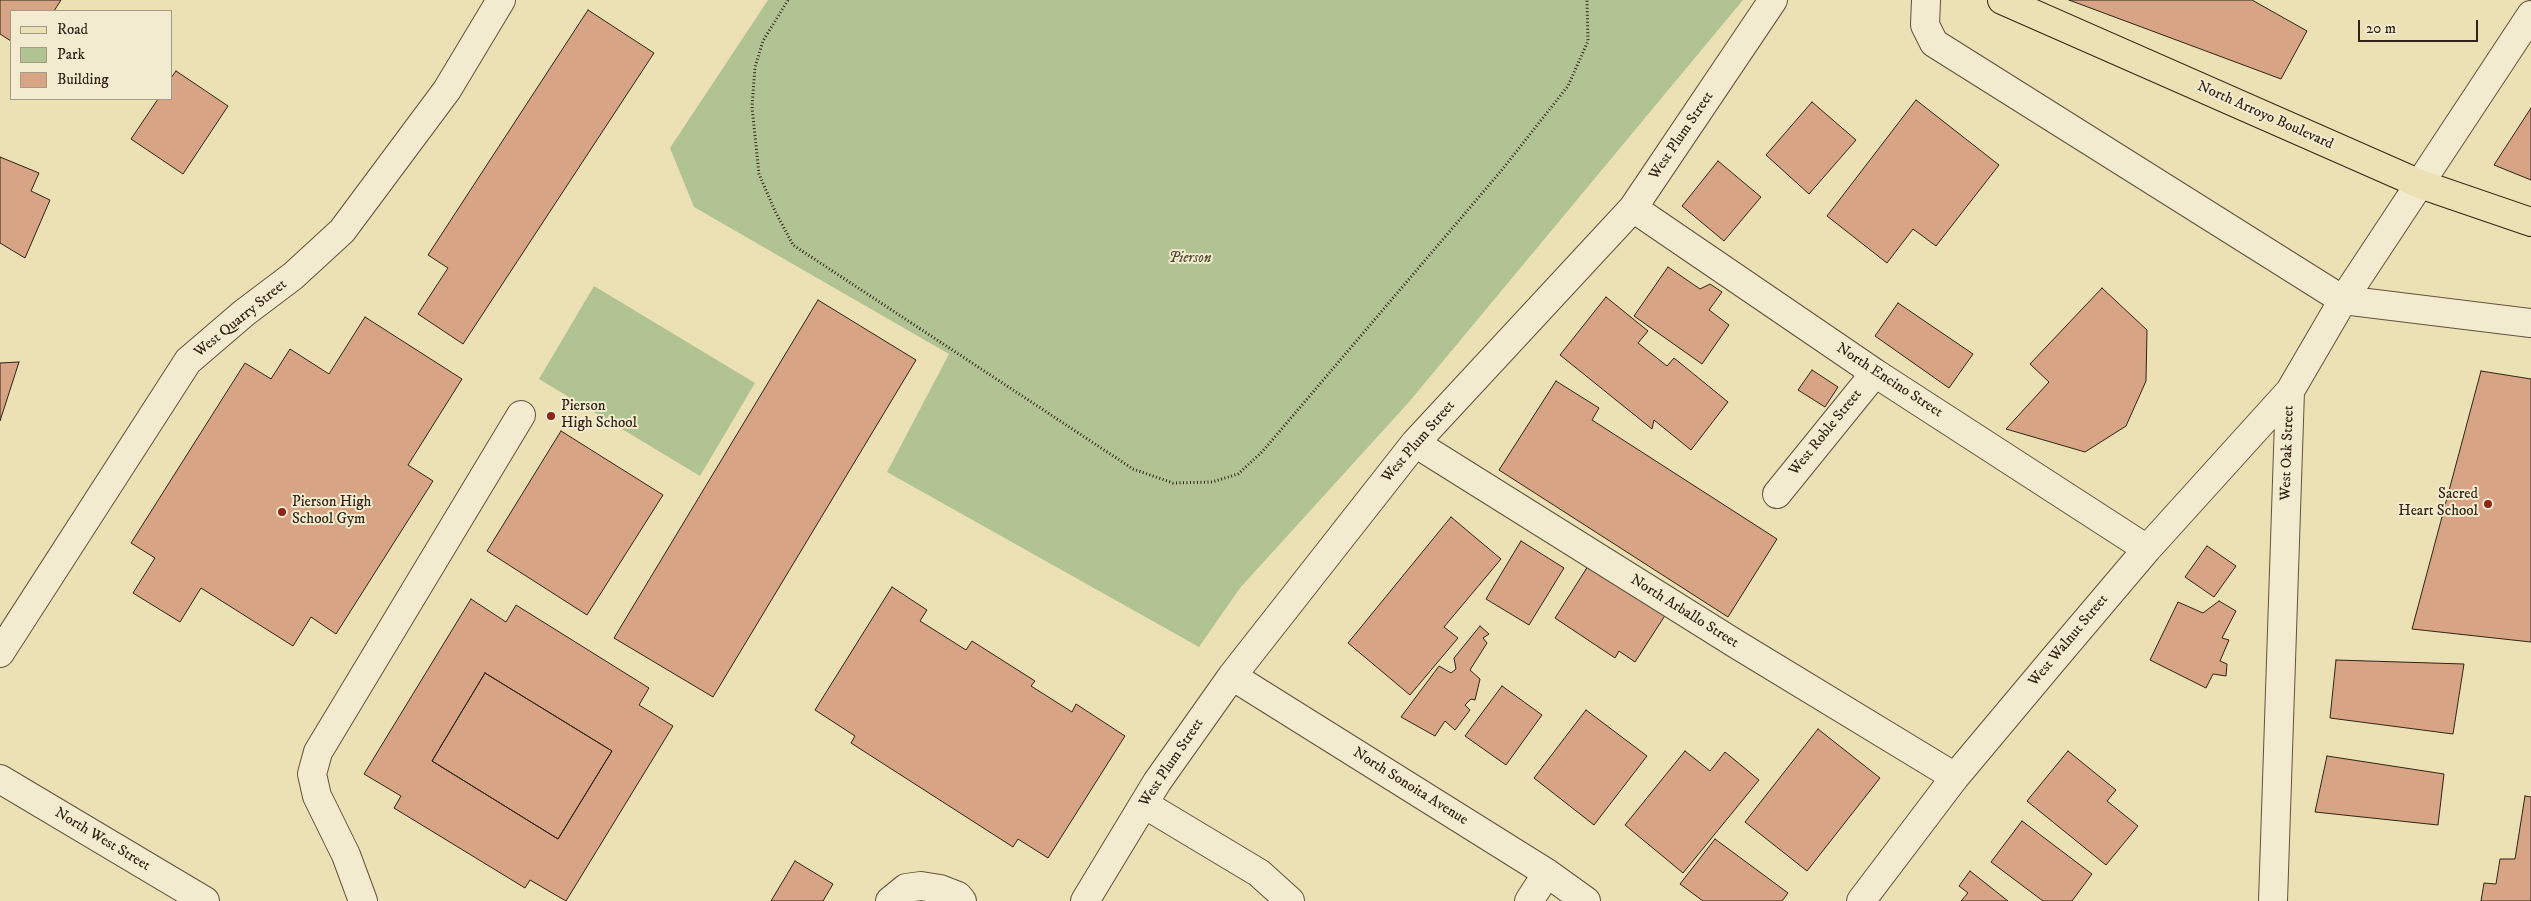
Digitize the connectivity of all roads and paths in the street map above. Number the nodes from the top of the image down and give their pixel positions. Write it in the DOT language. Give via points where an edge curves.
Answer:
graph roads {
  1 [pos="501,0"];
  2 [pos="788,0"];
  3 [pos="1587,0"];
  4 [pos="1773,0"];
  5 [pos="1926,0"];
  6 [pos="2002,0"];
  7 [pos="2531,16"];
  8 [pos="2420,184"];
  9 [pos="1633,208"];
  10 [pos="2531,222"];
  11 [pos="2343,300"];
  12 [pos="2531,323"];
  13 [pos="1875,373"];
  14 [pos="2290,391"];
  15 [pos="521,416"];
  16 [pos="1415,443"];
  17 [pos="1777,494"];
  18 [pos="2147,549"];
  19 [pos="0,653"];
  20 [pos="1232,676"];
  21 [pos="1955,777"];
  22 [pos="0,779"];
  23 [pos="1144,804"];
  24 [pos="1547,873"];
  25 [pos="205,901"];
  26 [pos="363,901"];
  27 [pos="890,901"];
  28 [pos="962,901"];
  29 [pos="1085,901"];
  30 [pos="1290,901"];
  31 [pos="1529,901"];
  32 [pos="1586,901"];
  33 [pos="1862,901"];
  34 [pos="2273,901"];
  1 -- 19 [label="street, West Quarry Street" via="447,90 342,231 294,276 188,361"];
  2 -- 3 [label="path" via="763,40 754,67 752,107 759,174 793,244 1133,469 1173,483 1212,482 1238,474 1262,452 1501,171 1568,86 1588,41"];
  4 -- 9 [label="street, West Plum Street"];
  5 -- 11 [label="street" via="1925,24 1934,43"];
  6 -- 8 [label="main road, North Arroyo Boulevard"];
  7 -- 8 [label="street, West Oak Street"];
  8 -- 10 [label="main road, North Arroyo Boulevard"];
  8 -- 11 [label="street, West Oak Street"];
  9 -- 13 [label="street, North Encino Street"];
  9 -- 16 [label="street, West Plum Street"];
  11 -- 12 [label="street"];
  11 -- 14 [label="street, West Oak Street"];
  13 -- 17 [label="street, West Roble Street"];
  13 -- 18 [label="street, North Encino Street"];
  14 -- 18 [label="street, West Walnut Street"];
  14 -- 34 [label="street, West Oak Street"];
  15 -- 26 [label="street" via="318,752 312,774 317,796 346,855"];
  16 -- 20 [label="street, West Plum Street"];
  16 -- 21 [label="street, North Arballo Street" via="1727,639"];
  18 -- 21 [label="street, West Walnut Street"];
  20 -- 23 [label="street, West Plum Street"];
  20 -- 24 [label="street, North Sonoita Avenue"];
  21 -- 33 [label="street, West Walnut Street"];
  22 -- 25 [label="street, North West Street"];
  23 -- 29 [label="street, West Plum Street"];
  23 -- 30 [label="street" via="1259,873"];
  24 -- 31 [label="street"];
  24 -- 32 [label="street, North Sonoita Avenue"];
  27 -- 28 [label="street" via="906,888 921,886 940,889"];
}
